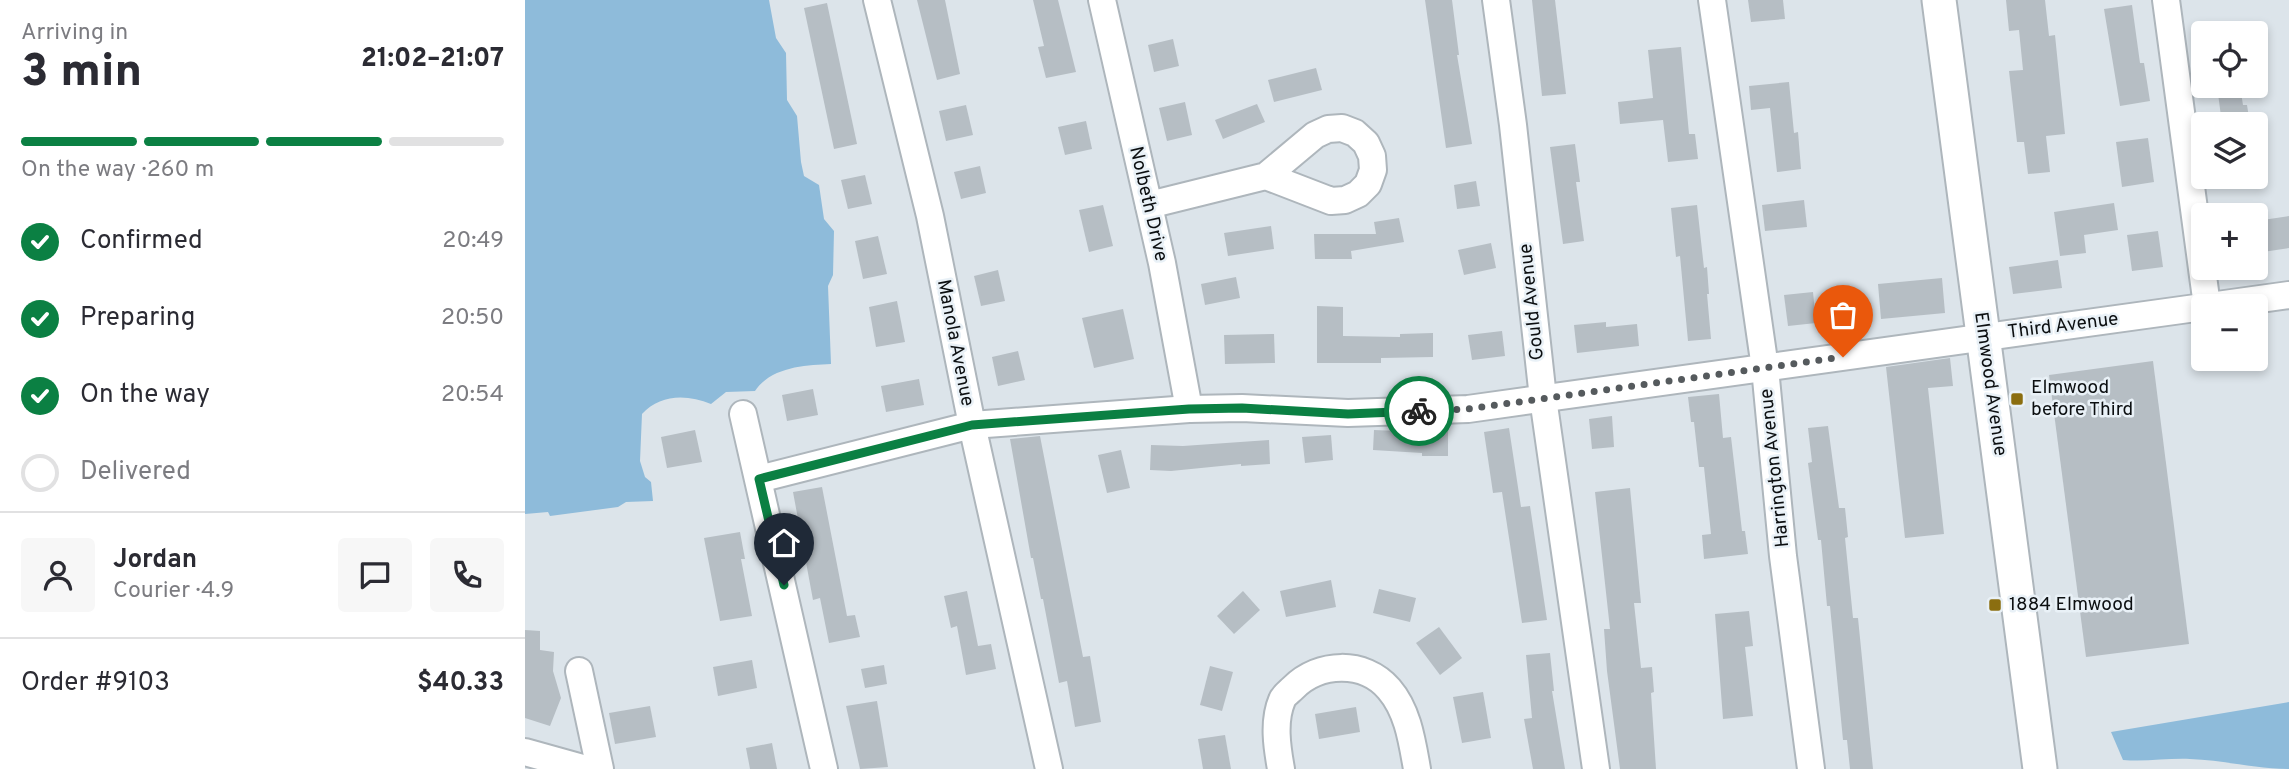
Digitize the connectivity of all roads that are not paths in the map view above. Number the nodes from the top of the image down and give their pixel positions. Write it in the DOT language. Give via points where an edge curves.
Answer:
graph roads {
  1 [pos="877,0"];
  2 [pos="1102,0"];
  3 [pos="1496,0"];
  4 [pos="1712,0"];
  5 [pos="1939,0"];
  6 [pos="2167,0"];
  7 [pos="1266,176"];
  8 [pos="1149,205"];
  9 [pos="2205,294"];
  10 [pos="2289,295"];
  11 [pos="2268,298"];
  12 [pos="2191,309"];
  13 [pos="1983,337"];
  14 [pos="1765,368"];
  15 [pos="1542,398"];
  16 [pos="1189,409"];
  17 [pos="743,414"];
  18 [pos="972,425"];
  19 [pos="759,479"];
  20 [pos="579,671"];
  21 [pos="525,752"];
  22 [pos="586,769"];
  23 [pos="600,769"];
  24 [pos="824,769"];
  25 [pos="1049,769"];
  26 [pos="1281,769"];
  27 [pos="1417,769"];
  28 [pos="1596,769"];
  29 [pos="1811,769"];
  30 [pos="2040,769"];
  1 -- 18 [label="street, Manola Avenue" via="930,216"];
  2 -- 8 [label="street, Nolbeth Drive"];
  3 -- 15 [label="street, Gould Avenue"];
  4 -- 14 [label="street, Harrington Avenue"];
  5 -- 13 [label="main road, Elmwood Avenue"];
  6 -- 9 [label="street"];
  7 -- 8 [label="street"];
  8 -- 16 [label="street, Nolbeth Drive"];
  10 -- 11 [label="street, Third Avenue"];
  12 -- 13 [label="street, Third Avenue"];
  13 -- 14 [label="street, Third Avenue"];
  13 -- 30 [label="main road, Elmwood Avenue"];
  14 -- 15 [label="street, Third Avenue"];
  14 -- 29 [label="street, Harrington Avenue" via="1783,556"];
  15 -- 16 [label="street, Third Avenue" via="1468,409 1348,414"];
  15 -- 28 [label="street, Gould Avenue"];
  16 -- 18 [label="street, Third Avenue"];
  17 -- 19 [label="street"];
  18 -- 19 [label="street, Third Avenue"];
  18 -- 25 [label="street, Manola Avenue"];
  19 -- 24 [label="street"];
  20 -- 23 [label="street"];
  21 -- 22 [label="street"];
  26 -- 27 [label="street" via="1277,720 1283,698 1300,681 1335,667 1358,670 1389,689 1404,712"];
}
